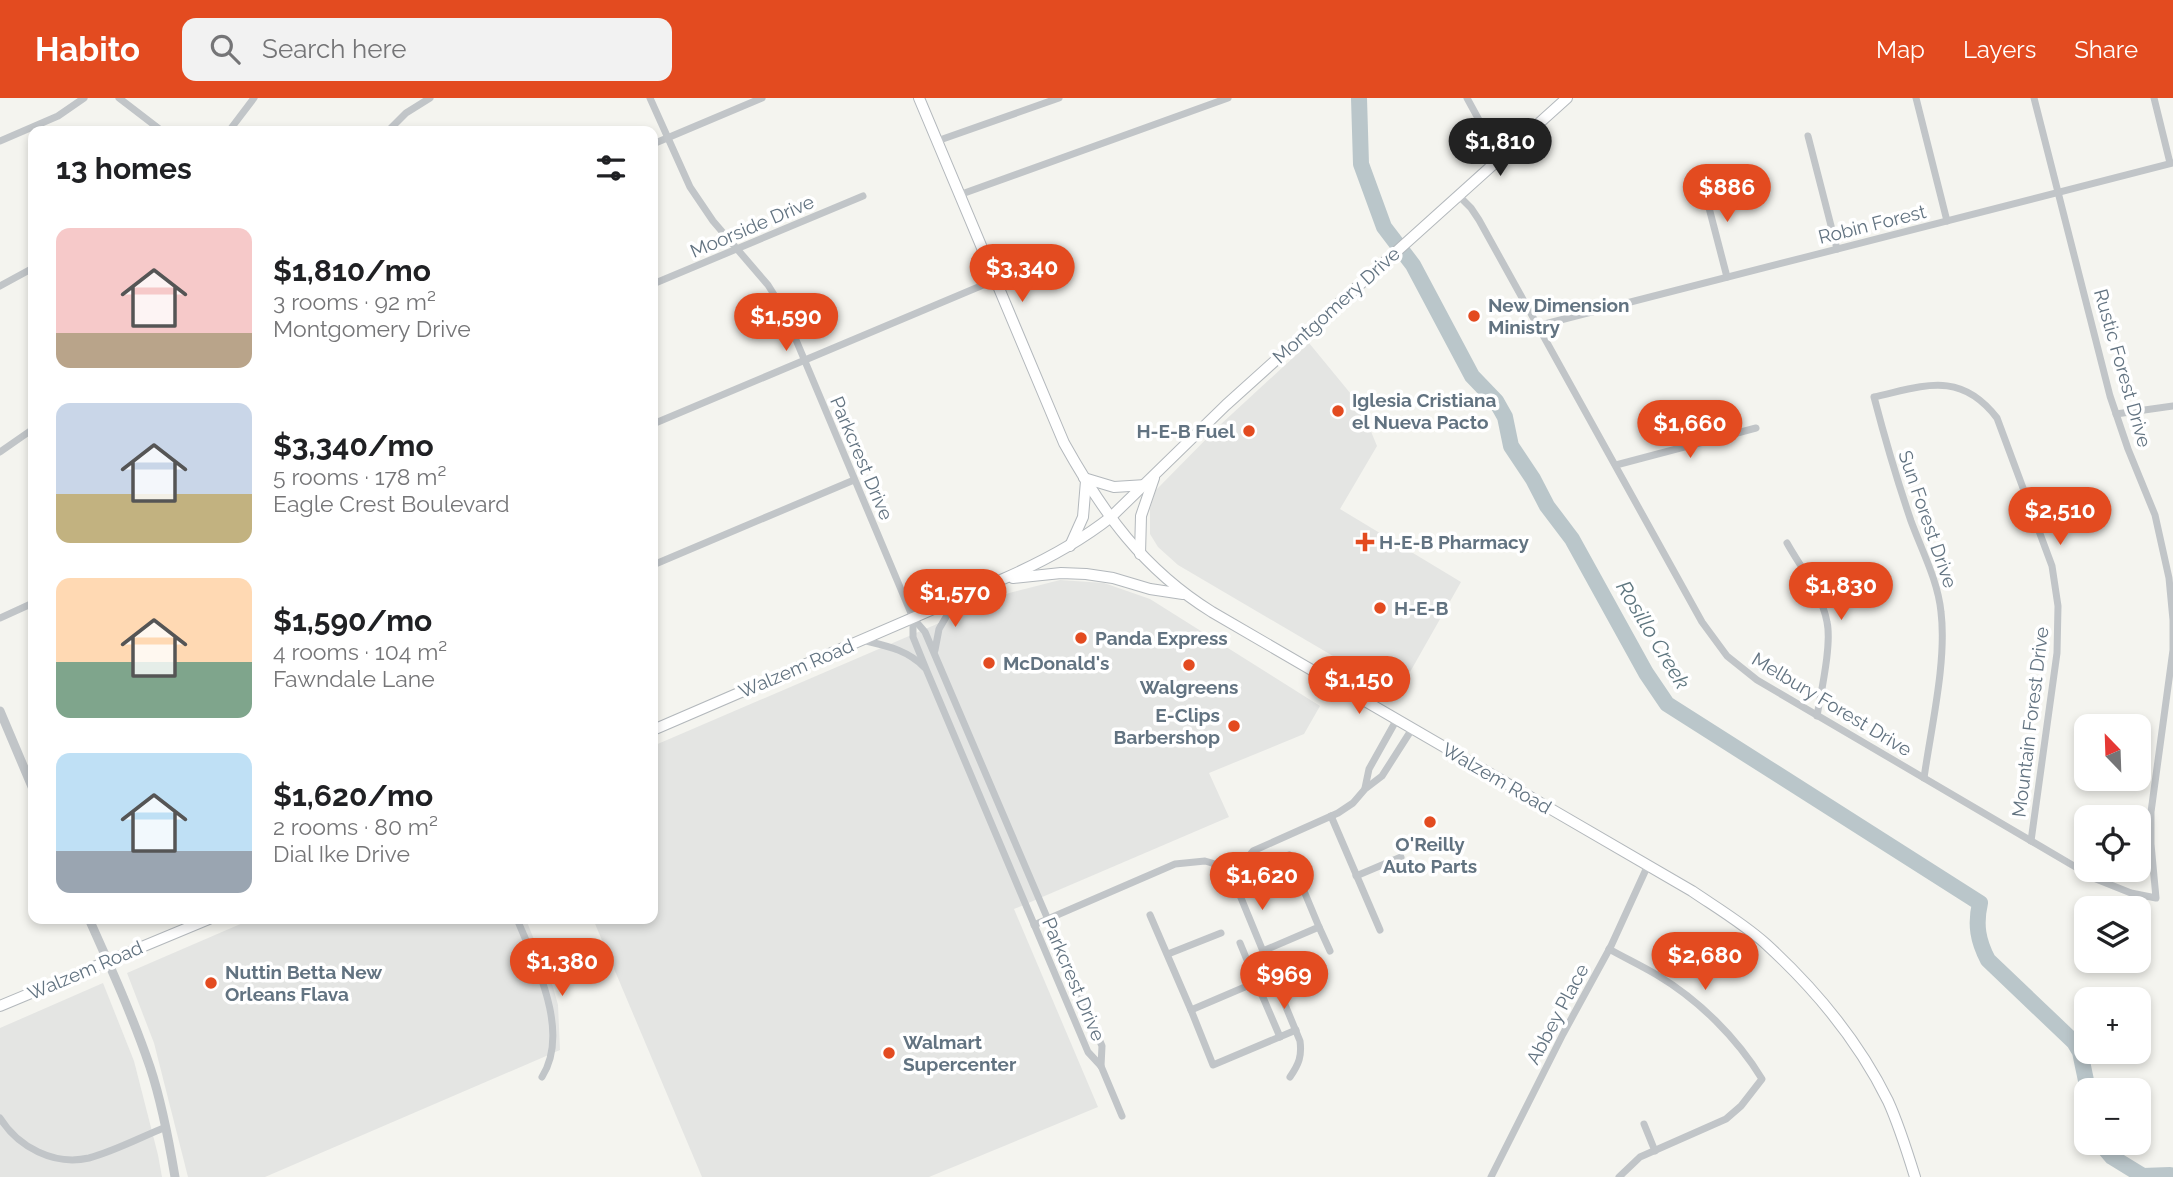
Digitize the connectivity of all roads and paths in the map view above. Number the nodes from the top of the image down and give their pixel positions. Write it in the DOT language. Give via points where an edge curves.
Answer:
graph roads {
  1 [pos="84,98"];
  2 [pos="119,98"];
  3 [pos="254,98"];
  4 [pos="430,98"];
  5 [pos="650,98"];
  6 [pos="762,98"];
  7 [pos="919,98"];
  8 [pos="1059,98"];
  9 [pos="1228,98"];
  10 [pos="1467,98"];
  11 [pos="1567,98"];
  12 [pos="1916,98"];
  13 [pos="2034,98"];
  14 [pos="2154,98"];
  15 [pos="35,126"];
  16 [pos="155,126"];
  17 [pos="233,126"];
  18 [pos="393,126"];
  19 [pos="28,129"];
  20 [pos="1808,136"];
  21 [pos="667,138"];
  22 [pos="0,141"];
  23 [pos="937,141"];
  24 [pos="658,142"];
  25 [pos="1503,154"];
  26 [pos="2172,163"];
  27 [pos="1701,177"];
  28 [pos="2058,192"];
  29 [pos="959,195"];
  30 [pos="1458,195"];
  31 [pos="863,196"];
  32 [pos="1947,221"];
  33 [pos="737,249"];
  34 [pos="1837,249"];
  35 [pos="28,271"];
  36 [pos="1727,277"];
  37 [pos="995,280"];
  38 [pos="658,282"];
  39 [pos="0,286"];
  40 [pos="1537,326"];
  41 [pos="804,360"];
  42 [pos="1874,397"];
  43 [pos="2173,406"];
  44 [pos="2116,414"];
  45 [pos="658,422"];
  46 [pos="1756,428"];
  47 [pos="28,432"];
  48 [pos="0,452"];
  49 [pos="1616,465"];
  50 [pos="1155,476"];
  51 [pos="1084,479"];
  52 [pos="854,480"];
  53 [pos="1146,485"];
  54 [pos="1111,517"];
  55 [pos="1787,543"];
  56 [pos="1069,547"];
  57 [pos="1140,554"];
  58 [pos="658,563"];
  59 [pos="1003,579"];
  60 [pos="1184,594"];
  61 [pos="957,599"];
  62 [pos="28,606"];
  63 [pos="0,618"];
  64 [pos="913,618"];
  65 [pos="862,640"];
  66 [pos="935,654"];
  67 [pos="926,669"];
  68 [pos="0,711"];
  69 [pos="2169,712"];
  70 [pos="1817,716"];
  71 [pos="1397,719"];
  72 [pos="658,728"];
  73 [pos="1412,729"];
  74 [pos="28,777"];
  75 [pos="1924,778"];
  76 [pos="1364,789"];
  77 [pos="1331,817"];
  78 [pos="2031,841"];
  79 [pos="1289,855"];
  80 [pos="1401,857"];
  81 [pos="1648,865"];
  82 [pos="1239,871"];
  83 [pos="1356,876"];
  84 [pos="2156,898"];
  85 [pos="1150,915"];
  86 [pos="1047,919"];
  87 [pos="91,924"];
  88 [pos="197,924"];
  89 [pos="519,924"];
  90 [pos="1034,925"];
  91 [pos="1319,927"];
  92 [pos="1380,930"];
  93 [pos="1221,933"];
  94 [pos="1240,943"];
  95 [pos="1609,949"];
  96 [pos="1263,951"];
  97 [pos="1330,951"];
  98 [pos="1168,954"];
  99 [pos="107,960"];
  100 [pos="1273,975"];
  101 [pos="1256,982"];
  102 [pos="1262,995"];
  103 [pos="0,1006"];
  104 [pos="1191,1010"];
  105 [pos="1296,1030"];
  106 [pos="1280,1037"];
  107 [pos="1102,1046"];
  108 [pos="1088,1052"];
  109 [pos="1101,1066"];
  110 [pos="541,1077"];
  111 [pos="1290,1077"];
  112 [pos="1122,1116"];
  113 [pos="0,1118"];
  114 [pos="1644,1124"];
  115 [pos="166,1127"];
  116 [pos="1906,1149"];
  117 [pos="1655,1151"];
  118 [pos="176,1177"];
  119 [pos="1491,1177"];
  120 [pos="1619,1177"];
  121 [pos="1915,1177"];
  122 [pos="1924,1177"];
  1 -- 15 [label="street"];
  2 -- 16 [label="street"];
  3 -- 17 [label="street"];
  4 -- 18 [label="street"];
  5 -- 21 [label="street, Parkcrest Drive"];
  6 -- 21 [label="street"];
  7 -- 23 [label="main road"];
  8 -- 23 [label="street"];
  9 -- 29 [label="street"];
  10 -- 25 [label="street" via="1491,142"];
  11 -- 25 [label="main road, Montgomery Drive"];
  12 -- 32 [label="street"];
  13 -- 28 [label="street, Rustic Forest Drive"];
  14 -- 26 [label="street"];
  19 -- 22 [label="street"];
  20 -- 34 [label="street"];
  21 -- 24 [label="street"];
  21 -- 33 [label="street, Parkcrest Drive" via="691,187"];
  23 -- 29 [label="main road"];
  25 -- 30 [label="main road, Montgomery Drive"];
  26 -- 28 [label="street, Robin Forest"];
  27 -- 36 [label="street"];
  28 -- 32 [label="street, Robin Forest"];
  28 -- 44 [label="street, Rustic Forest Drive"];
  29 -- 37 [label="main road"];
  30 -- 40 [label="street, Melbury Forest Drive" via="1471,208"];
  30 -- 50 [label="main road, Montgomery Drive" via="1235,397"];
  31 -- 33 [label="street, Moorside Drive"];
  32 -- 34 [label="street, Robin Forest"];
  33 -- 38 [label="street, Moorside Drive"];
  33 -- 41 [label="street, Parkcrest Drive" via="783,309"];
  34 -- 36 [label="street, Robin Forest"];
  35 -- 39 [label="street"];
  36 -- 40 [label="street, Robin Forest"];
  37 -- 41 [label="street"];
  37 -- 51 [label="main road" via="1064,443"];
  40 -- 49 [label="street, Melbury Forest Drive"];
  41 -- 45 [label="street"];
  41 -- 52 [label="street, Parkcrest Drive"];
  42 -- 75 [label="street, Sun Forest Drive" via="1893,470 1942,613 1941,665"];
  42 -- 78 [label="street, Mountain Forest Drive" via="1943,384 1962,389 1989,407 2002,429 2039,529 2052,566 2059,634"];
  43 -- 44 [label="street"];
  44 -- 69 [label="street, Rustic Forest Drive" via="2151,501 2165,551 2173,620"];
  46 -- 49 [label="street"];
  47 -- 48 [label="street"];
  49 -- 70 [label="street, Melbury Forest Drive" via="1721,650 1749,675"];
  50 -- 53 [label="main road, Montgomery Drive"];
  50 -- 57 [label="main road" via="1141,516"];
  51 -- 53 [label="main road" via="1114,486"];
  51 -- 54 [label="main road"];
  51 -- 56 [label="main road" via="1083,517"];
  52 -- 58 [label="street"];
  52 -- 64 [label="street, Parkcrest Drive"];
  53 -- 54 [label="main road, Montgomery Drive"];
  54 -- 56 [label="main road, Walzem Road"];
  54 -- 57 [label="main road, Walzem Road"];
  55 -- 70 [label="street" via="1827,620"];
  56 -- 59 [label="main road, Walzem Road"];
  57 -- 60 [label="main road, Walzem Road"];
  59 -- 60 [label="main road" via="1086,574"];
  59 -- 61 [label="main road, Walzem Road"];
  60 -- 71 [label="main road, Walzem Road"];
  61 -- 64 [label="main road, Walzem Road"];
  61 -- 66 [label="street" via="939,629"];
  62 -- 63 [label="street"];
  64 -- 65 [label="main road, Walzem Road"];
  64 -- 66 [label="street, Parkcrest Drive"];
  64 -- 67 [label="street, Parkcrest Drive" via="912,637"];
  65 -- 67 [label="street" via="901,650"];
  65 -- 72 [label="main road, Walzem Road"];
  66 -- 86 [label="street, Parkcrest Drive"];
  67 -- 90 [label="street, Parkcrest Drive"];
  68 -- 74 [label="street"];
  69 -- 84 [label="street, Rustic Forest Drive" via="2151,812"];
  70 -- 75 [label="street, Melbury Forest Drive"];
  71 -- 73 [label="main road, Walzem Road"];
  71 -- 76 [label="street" via="1369,769"];
  73 -- 76 [label="street" via="1382,776"];
  73 -- 81 [label="main road, Walzem Road"];
  75 -- 78 [label="street, Melbury Forest Drive"];
  76 -- 77 [label="street" via="1353,803"];
  77 -- 82 [label="street" via="1252,851"];
  77 -- 83 [label="street"];
  78 -- 84 [label="street, Melbury Forest Drive" via="2096,879"];
  79 -- 91 [label="street"];
  80 -- 83 [label="street"];
  81 -- 95 [label="street, Abbey Place"];
  81 -- 116 [label="main road, Walzem Road" via="1733,918 1804,982 1856,1048 1888,1102"];
  82 -- 86 [label="street" via="1205,861 1175,864"];
  82 -- 96 [label="street" via="1239,893"];
  83 -- 92 [label="street"];
  85 -- 98 [label="street"];
  86 -- 90 [label="street"];
  86 -- 107 [label="street, Parkcrest Drive"];
  87 -- 99 [label="street"];
  88 -- 99 [label="main road, Walzem Road"];
  89 -- 110 [label="street" via="550,1008 550,1058"];
  90 -- 108 [label="street, Parkcrest Drive"];
  91 -- 96 [label="street"];
  91 -- 97 [label="street"];
  93 -- 98 [label="street"];
  94 -- 101 [label="street"];
  95 -- 117 [label="street" via="1660,976 1698,1004 1748,1057 1762,1079 1726,1119"];
  95 -- 119 [label="street, Abbey Place"];
  96 -- 100 [label="street"];
  98 -- 104 [label="street"];
  99 -- 103 [label="main road, Walzem Road"];
  99 -- 115 [label="street" via="151,1069"];
  100 -- 101 [label="street"];
  100 -- 105 [label="street"];
  101 -- 104 [label="street"];
  102 -- 106 [label="street"];
  104 -- 106 [label="street" via="1213,1065"];
  105 -- 106 [label="street"];
  105 -- 111 [label="street" via="1302,1051"];
  107 -- 108 [label="street"];
  107 -- 109 [label="street, Parkcrest Drive"];
  108 -- 109 [label="street, Parkcrest Drive"];
  109 -- 112 [label="street, Parkcrest Drive"];
  113 -- 115 [label="street" via="11,1134 30,1147 74,1160"];
  114 -- 117 [label="street"];
  115 -- 118 [label="street"];
  116 -- 121 [label="main road, Walzem Road"];
  116 -- 122 [label="main road"];
  117 -- 120 [label="street" via="1640,1157"];
}
